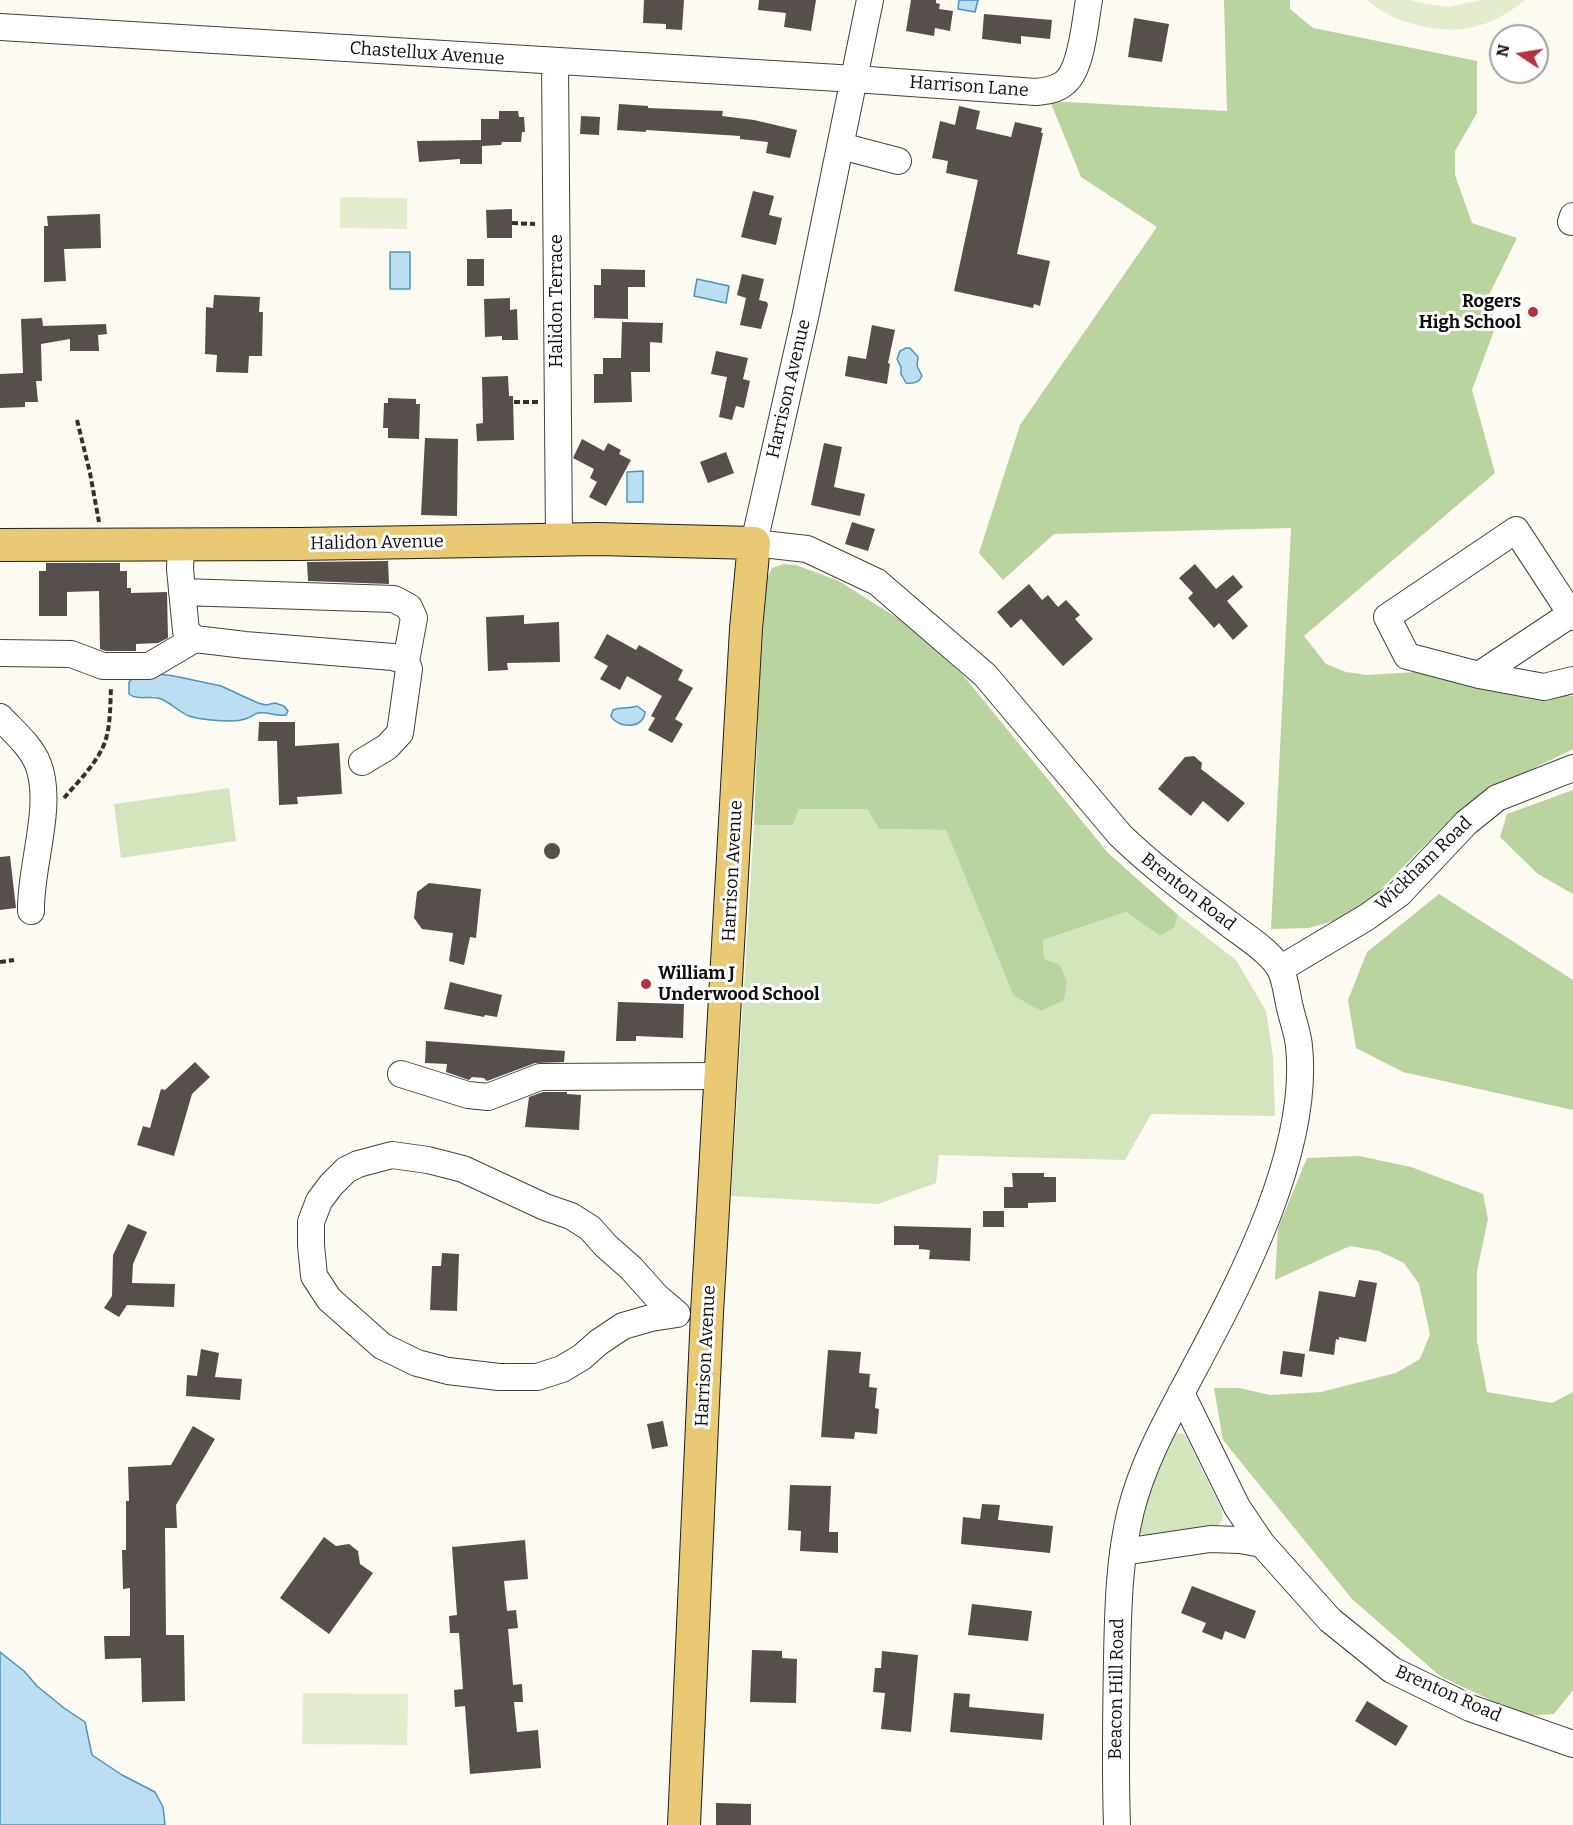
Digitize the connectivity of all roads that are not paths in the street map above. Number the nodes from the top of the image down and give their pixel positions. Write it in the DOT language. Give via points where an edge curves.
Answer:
graph roads {
  1 [pos="870,0"];
  2 [pos="1089,0"];
  3 [pos="0,27"];
  4 [pos="555,62"];
  5 [pos="855,79"];
  6 [pos="841,146"];
  7 [pos="898,161"];
  8 [pos="559,540"];
  9 [pos="181,543"];
  10 [pos="754,543"];
  11 [pos="0,545"];
  12 [pos="183,592"];
  13 [pos="1572,616"];
  14 [pos="195,639"];
  15 [pos="0,653"];
  16 [pos="406,661"];
  17 [pos="1479,675"];
  18 [pos="1573,681"];
  19 [pos="0,717"];
  20 [pos="362,762"];
  21 [pos="1573,768"];
  22 [pos="32,911"];
  23 [pos="1280,969"];
  24 [pos="401,1074"];
  25 [pos="720,1076"];
  26 [pos="707,1313"];
  27 [pos="677,1314"];
  28 [pos="1181,1393"];
  29 [pos="1262,1544"];
  30 [pos="1123,1552"];
  31 [pos="1573,1744"];
  32 [pos="684,1825"];
  33 [pos="1117,1825"];
  1 -- 5 [label="street, Harrison Avenue"];
  2 -- 5 [label="street, Harrison Lane" via="1078,59 1065,84 1052,90"];
  3 -- 4 [label="street, Chastellux Avenue"];
  4 -- 5 [label="street, Chastellux Avenue"];
  4 -- 8 [label="street, Halidon Terrace"];
  5 -- 6 [label="street, Harrison Avenue"];
  6 -- 7 [label="street"];
  6 -- 10 [label="street, Harrison Avenue"];
  8 -- 9 [label="main road, Halidon Avenue"];
  8 -- 10 [label="main road, Halidon Avenue"];
  9 -- 11 [label="main road, Halidon Avenue"];
  9 -- 12 [label="street"];
  10 -- 23 [label="street, Brenton Road" via="807,549 877,582 985,675 1120,835"];
  10 -- 25 [label="main road, Harrison Avenue"];
  12 -- 14 [label="street" via="186,631"];
  12 -- 16 [label="street" via="394,599 409,607 414,618"];
  13 -- 17 [label="street"];
  13 -- 17 [label="street" via="1516,530 1387,617 1407,656"];
  14 -- 15 [label="street" via="149,666 103,666 71,654"];
  14 -- 16 [label="street"];
  16 -- 20 [label="street" via="409,669 400,733 387,747"];
  17 -- 18 [label="street" via="1544,687"];
  19 -- 22 [label="street" via="37,762 43,784"];
  21 -- 23 [label="street, Wickham Road" via="1497,798 1466,823 1399,894"];
  23 -- 28 [label="street" via="1299,1045 1298,1106 1289,1146 1269,1210 1238,1284"];
  24 -- 25 [label="street" via="468,1095 488,1097 540,1077"];
  25 -- 26 [label="main road, Harrison Avenue"];
  26 -- 27 [label="street"];
  26 -- 32 [label="main road, Harrison Avenue"];
  27 -- 27 [label="street" via="623,1326 582,1358 537,1377 448,1371 417,1363 382,1346 329,1299 314,1276 311,1222 319,1201 346,1170 392,1155 428,1160 463,1169 571,1216 590,1228"];
  28 -- 29 [label="street, Brenton Road" via="1237,1508"];
  28 -- 30 [label="street" via="1144,1467"];
  29 -- 30 [label="street" via="1210,1539"];
  29 -- 31 [label="street, Brenton Road" via="1330,1620 1392,1670 1470,1708"];
  30 -- 33 [label="street, Beacon Hill Road" via="1115,1744"];
}
